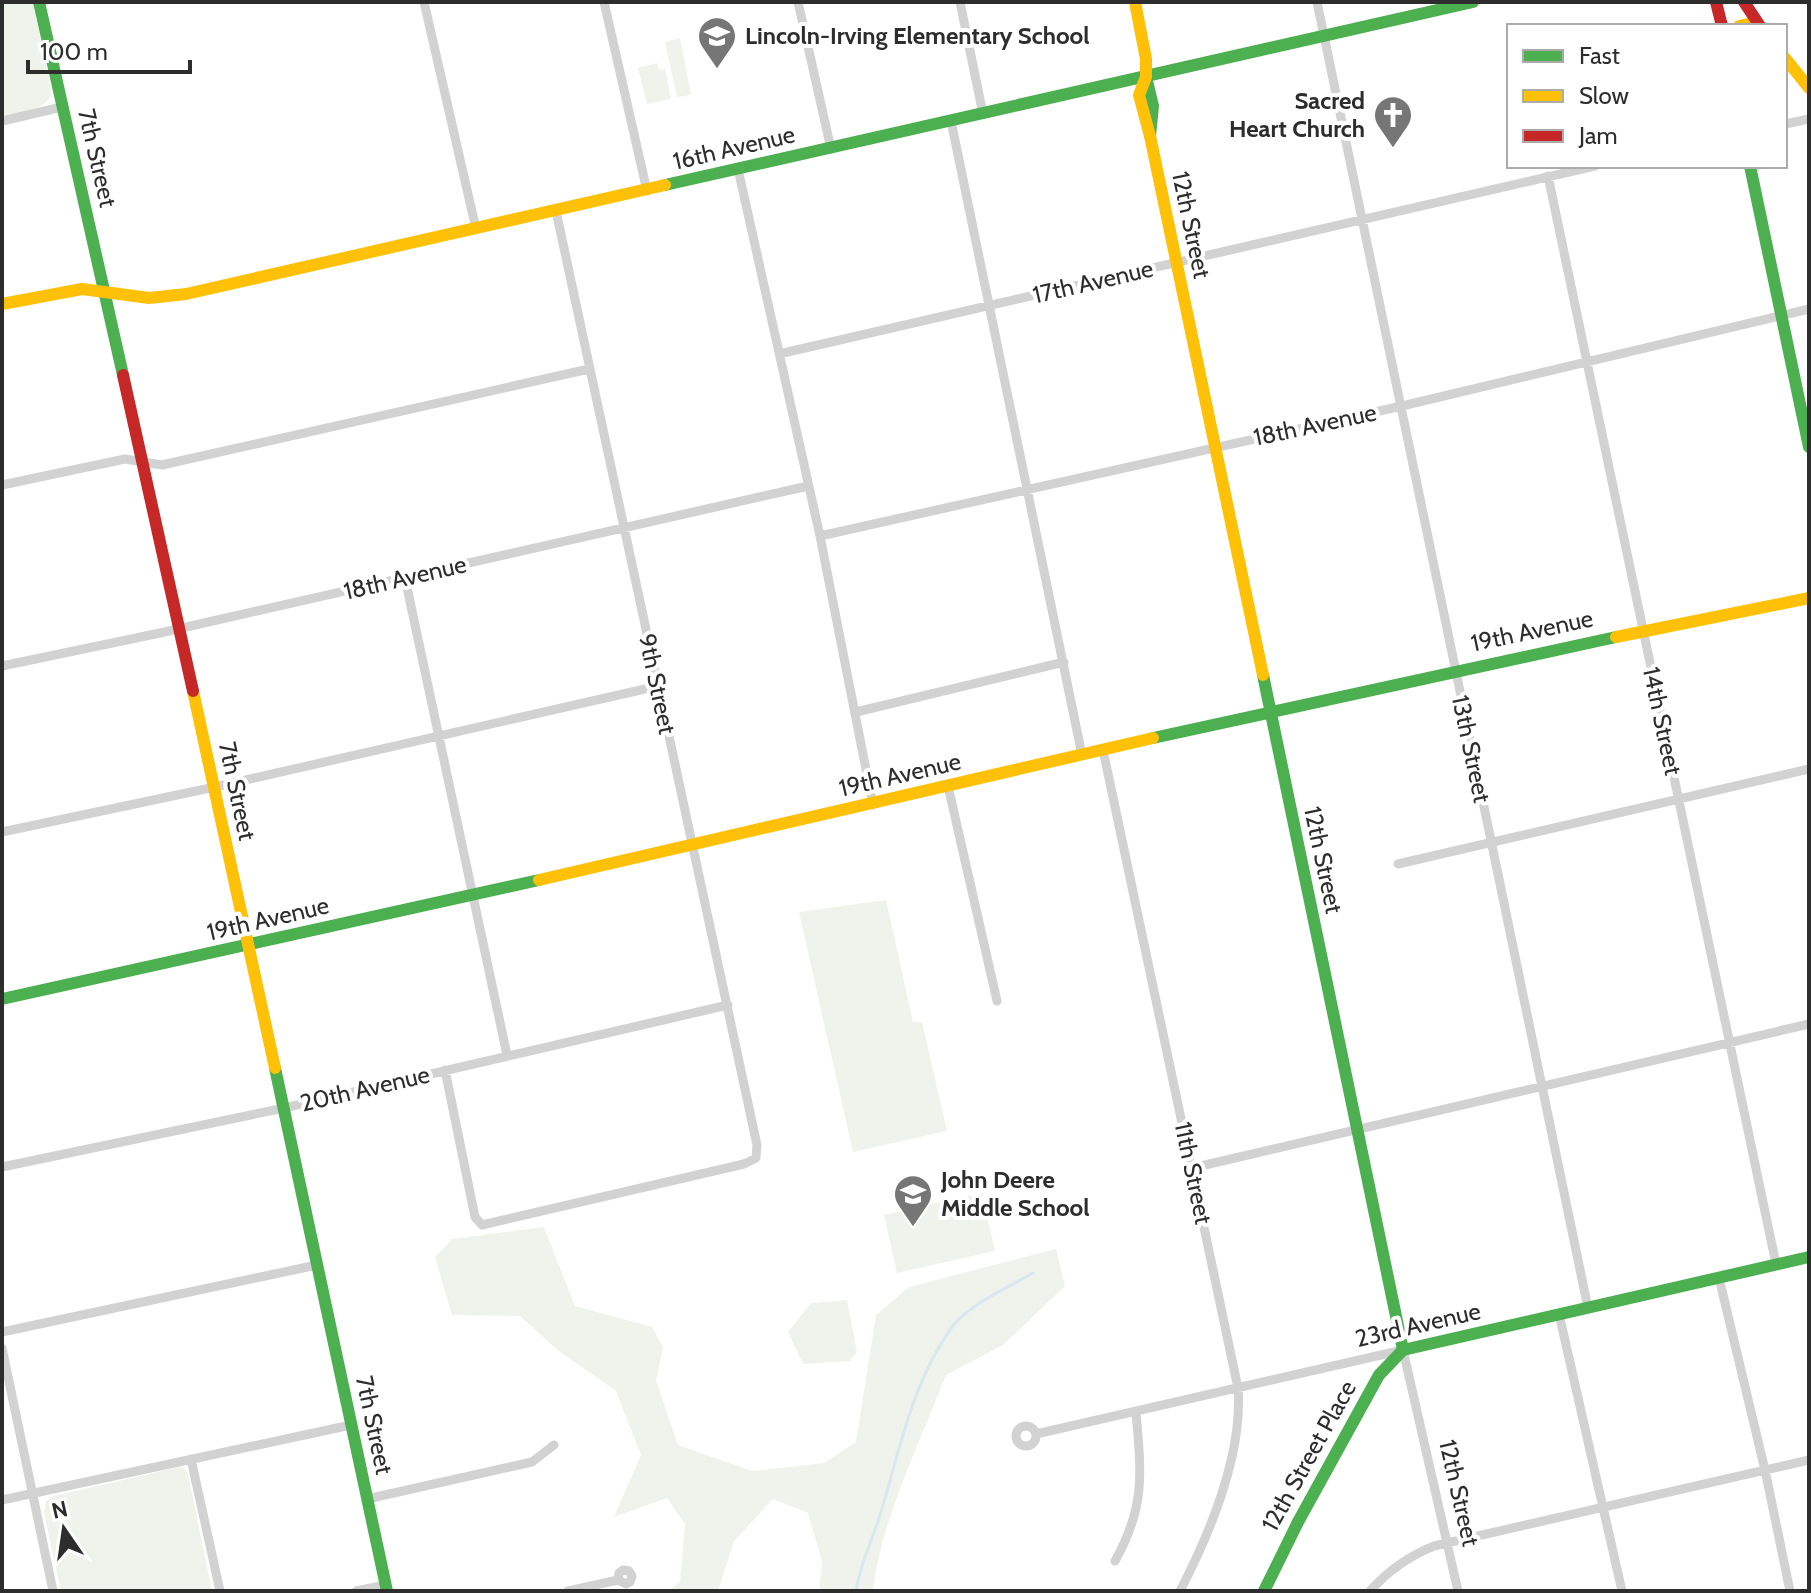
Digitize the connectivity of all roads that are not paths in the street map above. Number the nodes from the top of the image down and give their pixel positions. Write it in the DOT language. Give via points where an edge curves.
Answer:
graph roads {
  1 [pos="39,2"];
  2 [pos="424,2"];
  3 [pos="604,2"];
  4 [pos="798,2"];
  5 [pos="960,2"];
  6 [pos="1135,2"];
  7 [pos="1317,2"];
  8 [pos="1473,2"];
  9 [pos="1716,2"];
  10 [pos="1744,2"];
  11 [pos="1722,24"];
  12 [pos="1759,24"];
  13 [pos="1324,36"];
  14 [pos="1787,60"];
  15 [pos="1146,77"];
  16 [pos="1809,88"];
  17 [pos="62,107"];
  18 [pos="983,114"];
  19 [pos="1809,119"];
  20 [pos="2,121"];
  21 [pos="951,121"];
  22 [pos="1787,124"];
  23 [pos="831,149"];
  24 [pos="1586,168"];
  25 [pos="1750,168"];
  26 [pos="738,169"];
  27 [pos="1548,176"];
  28 [pos="647,191"];
  29 [pos="556,211"];
  30 [pos="1361,221"];
  31 [pos="476,229"];
  32 [pos="1177,263"];
  33 [pos="105,292"];
  34 [pos="2,304"];
  35 [pos="990,306"];
  36 [pos="1809,309"];
  37 [pos="1781,315"];
  38 [pos="779,354"];
  39 [pos="1586,361"];
  40 [pos="589,369"];
  41 [pos="1402,406"];
  42 [pos="1214,447"];
  43 [pos="1809,447"];
  44 [pos="142,462"];
  45 [pos="2,485"];
  46 [pos="808,486"];
  47 [pos="1029,489"];
  48 [pos="623,528"];
  49 [pos="820,536"];
  50 [pos="405,578"];
  51 [pos="1809,598"];
  52 [pos="179,628"];
  53 [pos="1643,630"];
  54 [pos="1064,662"];
  55 [pos="2,666"];
  56 [pos="1454,669"];
  57 [pos="658,686"];
  58 [pos="856,712"];
  59 [pos="1269,712"];
  60 [pos="440,736"];
  61 [pos="1103,750"];
  62 [pos="1082,755"];
  63 [pos="1809,769"];
  64 [pos="948,786"];
  65 [pos="215,787"];
  66 [pos="1678,799"];
  67 [pos="873,805"];
  68 [pos="2,832"];
  69 [pos="1490,843"];
  70 [pos="692,845"];
  71 [pos="1398,864"];
  72 [pos="473,895"];
  73 [pos="248,946"];
  74 [pos="2,999"];
  75 [pos="997,1001"];
  76 [pos="728,1005"];
  77 [pos="1809,1024"];
  78 [pos="1728,1043"];
  79 [pos="507,1055"];
  80 [pos="445,1070"];
  81 [pos="1542,1088"];
  82 [pos="284,1108"];
  83 [pos="1357,1130"];
  84 [pos="2,1167"];
  85 [pos="1192,1168"];
  86 [pos="1809,1257"];
  87 [pos="1776,1264"];
  88 [pos="317,1265"];
  89 [pos="1719,1278"];
  90 [pos="1588,1308"];
  91 [pos="1559,1314"];
  92 [pos="2,1332"];
  93 [pos="2,1348"];
  94 [pos="1403,1350"];
  95 [pos="1238,1388"];
  96 [pos="1136,1412"];
  97 [pos="351,1425"];
  98 [pos="1036,1434"];
  99 [pos="554,1445"];
  100 [pos="191,1459"];
  101 [pos="1809,1460"];
  102 [pos="1765,1470"];
  103 [pos="32,1494"];
  104 [pos="367,1499"];
  105 [pos="2,1500"];
  106 [pos="1604,1506"];
  107 [pos="1448,1543"];
  108 [pos="1115,1561"];
  109 [pos="618,1580"];
  110 [pos="386,1588"];
  111 [pos="53,1591"];
  112 [pos="220,1591"];
  113 [pos="356,1591"];
  114 [pos="568,1591"];
  115 [pos="1180,1591"];
  116 [pos="1264,1591"];
  117 [pos="1370,1591"];
  118 [pos="1458,1591"];
  119 [pos="1622,1591"];
  120 [pos="1790,1591"];
  1 -- 17 [label="street, 7th Street"];
  2 -- 31 [label="street"];
  3 -- 28 [label="street"];
  4 -- 23 [label="street"];
  5 -- 18 [label="street"];
  6 -- 15 [label="street, 12th Street"];
  7 -- 13 [label="street, 13th Street"];
  8 -- 13 [label="street, 16th Avenue"];
  9 -- 11 [label="street"];
  10 -- 12 [label="street"];
  13 -- 15 [label="street, 16th Avenue"];
  13 -- 30 [label="street, 13th Street"];
  14 -- 16 [label="street"];
  15 -- 18 [label="street, 16th Avenue"];
  15 -- 32 [label="street, 12th Street" via="1139,95"];
  17 -- 20 [label="street"];
  17 -- 33 [label="street, 7th Street"];
  18 -- 21 [label="street, 16th Avenue"];
  19 -- 22 [label="street"];
  21 -- 23 [label="street, 16th Avenue"];
  21 -- 35 [label="street"];
  23 -- 26 [label="street, 16th Avenue"];
  24 -- 27 [label="street, 17th Avenue"];
  25 -- 37 [label="street"];
  26 -- 28 [label="street, 16th Avenue"];
  26 -- 38 [label="street"];
  27 -- 30 [label="street, 17th Avenue"];
  27 -- 39 [label="street, 14th Street"];
  28 -- 29 [label="street, 16th Avenue"];
  29 -- 31 [label="street, 16th Avenue"];
  29 -- 40 [label="street, 9th Street"];
  30 -- 32 [label="street, 17th Avenue"];
  30 -- 41 [label="street, 13th Street"];
  31 -- 33 [label="street, 16th Avenue" via="186,294 149,298"];
  32 -- 35 [label="street, 17th Avenue"];
  32 -- 42 [label="street, 12th Street"];
  33 -- 34 [label="street, 16th Avenue" via="82,289"];
  33 -- 44 [label="street, 7th Street"];
  35 -- 38 [label="street, 17th Avenue"];
  35 -- 47 [label="street"];
  36 -- 37 [label="street, 18th Avenue"];
  37 -- 39 [label="street, 18th Avenue"];
  37 -- 43 [label="street"];
  38 -- 46 [label="street"];
  39 -- 41 [label="street, 18th Avenue"];
  39 -- 53 [label="street, 14th Street"];
  40 -- 44 [label="street" via="162,465"];
  40 -- 48 [label="street, 9th Street"];
  41 -- 42 [label="street, 18th Avenue"];
  41 -- 56 [label="street, 13th Street"];
  42 -- 47 [label="street, 18th Avenue"];
  42 -- 59 [label="street, 12th Street"];
  44 -- 45 [label="street" via="125,459"];
  44 -- 52 [label="street, 7th Street"];
  46 -- 48 [label="street, 18th Avenue"];
  46 -- 49 [label="street"];
  47 -- 49 [label="street, 18th Avenue"];
  47 -- 54 [label="street"];
  48 -- 50 [label="street, 18th Avenue"];
  48 -- 57 [label="street, 9th Street"];
  49 -- 58 [label="street"];
  50 -- 52 [label="street, 18th Avenue"];
  50 -- 60 [label="street"];
  51 -- 53 [label="street, 19th Avenue"];
  52 -- 55 [label="street, 18th Avenue"];
  52 -- 65 [label="street, 7th Street"];
  53 -- 56 [label="street, 19th Avenue"];
  53 -- 66 [label="street, 14th Street"];
  54 -- 58 [label="street"];
  54 -- 62 [label="street"];
  56 -- 59 [label="street, 19th Avenue"];
  56 -- 69 [label="street, 13th Street"];
  57 -- 60 [label="street"];
  57 -- 70 [label="street, 9th Street"];
  58 -- 67 [label="street"];
  59 -- 61 [label="street, 19th Avenue"];
  59 -- 83 [label="street, 12th Street"];
  60 -- 65 [label="street"];
  60 -- 72 [label="street"];
  61 -- 62 [label="street, 19th Avenue"];
  61 -- 85 [label="street, 11th Street"];
  62 -- 64 [label="street, 19th Avenue"];
  63 -- 66 [label="street"];
  64 -- 67 [label="street, 19th Avenue"];
  64 -- 75 [label="street"];
  65 -- 68 [label="street"];
  65 -- 73 [label="street, 7th Street"];
  66 -- 69 [label="street"];
  66 -- 78 [label="street, 14th Street"];
  67 -- 70 [label="street, 19th Avenue"];
  69 -- 71 [label="street"];
  69 -- 81 [label="street, 13th Street"];
  70 -- 72 [label="street, 19th Avenue"];
  70 -- 76 [label="street, 9th Street"];
  72 -- 73 [label="street, 19th Avenue"];
  72 -- 79 [label="street"];
  73 -- 74 [label="street, 19th Avenue"];
  73 -- 82 [label="street, 7th Street"];
  76 -- 79 [label="street, 20th Avenue"];
  76 -- 80 [label="street, 9th Street" via="756,1158 482,1225 475,1217"];
  77 -- 78 [label="street"];
  78 -- 81 [label="street"];
  78 -- 87 [label="street, 14th Street"];
  79 -- 80 [label="street, 20th Avenue"];
  80 -- 82 [label="street, 20th Avenue"];
  81 -- 83 [label="street"];
  81 -- 90 [label="street, 13th Street"];
  82 -- 84 [label="street, 20th Avenue"];
  82 -- 88 [label="street, 7th Street"];
  83 -- 85 [label="street"];
  83 -- 94 [label="street, 12th Street"];
  85 -- 95 [label="street, 11th Street"];
  86 -- 87 [label="street, 23rd Avenue"];
  87 -- 89 [label="street, 23rd Avenue"];
  88 -- 92 [label="street"];
  88 -- 97 [label="street, 7th Street"];
  89 -- 90 [label="street, 23rd Avenue"];
  89 -- 102 [label="street"];
  90 -- 91 [label="street, 23rd Avenue"];
  91 -- 94 [label="street, 23rd Avenue"];
  91 -- 106 [label="street"];
  93 -- 103 [label="street"];
  94 -- 95 [label="street, 23rd Avenue"];
  94 -- 107 [label="street, 12th Street"];
  94 -- 116 [label="street, 12th Street Place" via="1379,1375"];
  95 -- 96 [label="street, 23rd Avenue"];
  95 -- 115 [label="street, 11th Street" via="1227,1474"];
  96 -- 98 [label="street, 23rd Avenue"];
  96 -- 108 [label="street" via="1141,1488"];
  97 -- 100 [label="street"];
  97 -- 104 [label="street, 7th Street"];
  99 -- 104 [label="street" via="532,1462"];
  100 -- 103 [label="street"];
  100 -- 112 [label="street"];
  101 -- 102 [label="street"];
  102 -- 106 [label="street"];
  102 -- 120 [label="street"];
  103 -- 105 [label="street"];
  103 -- 111 [label="street"];
  104 -- 110 [label="street, 7th Street"];
  106 -- 107 [label="street"];
  106 -- 119 [label="street"];
  107 -- 117 [label="street" via="1419,1552"];
  107 -- 118 [label="street, 12th Street"];
  109 -- 114 [label="street"];
  110 -- 113 [label="street"];
}
